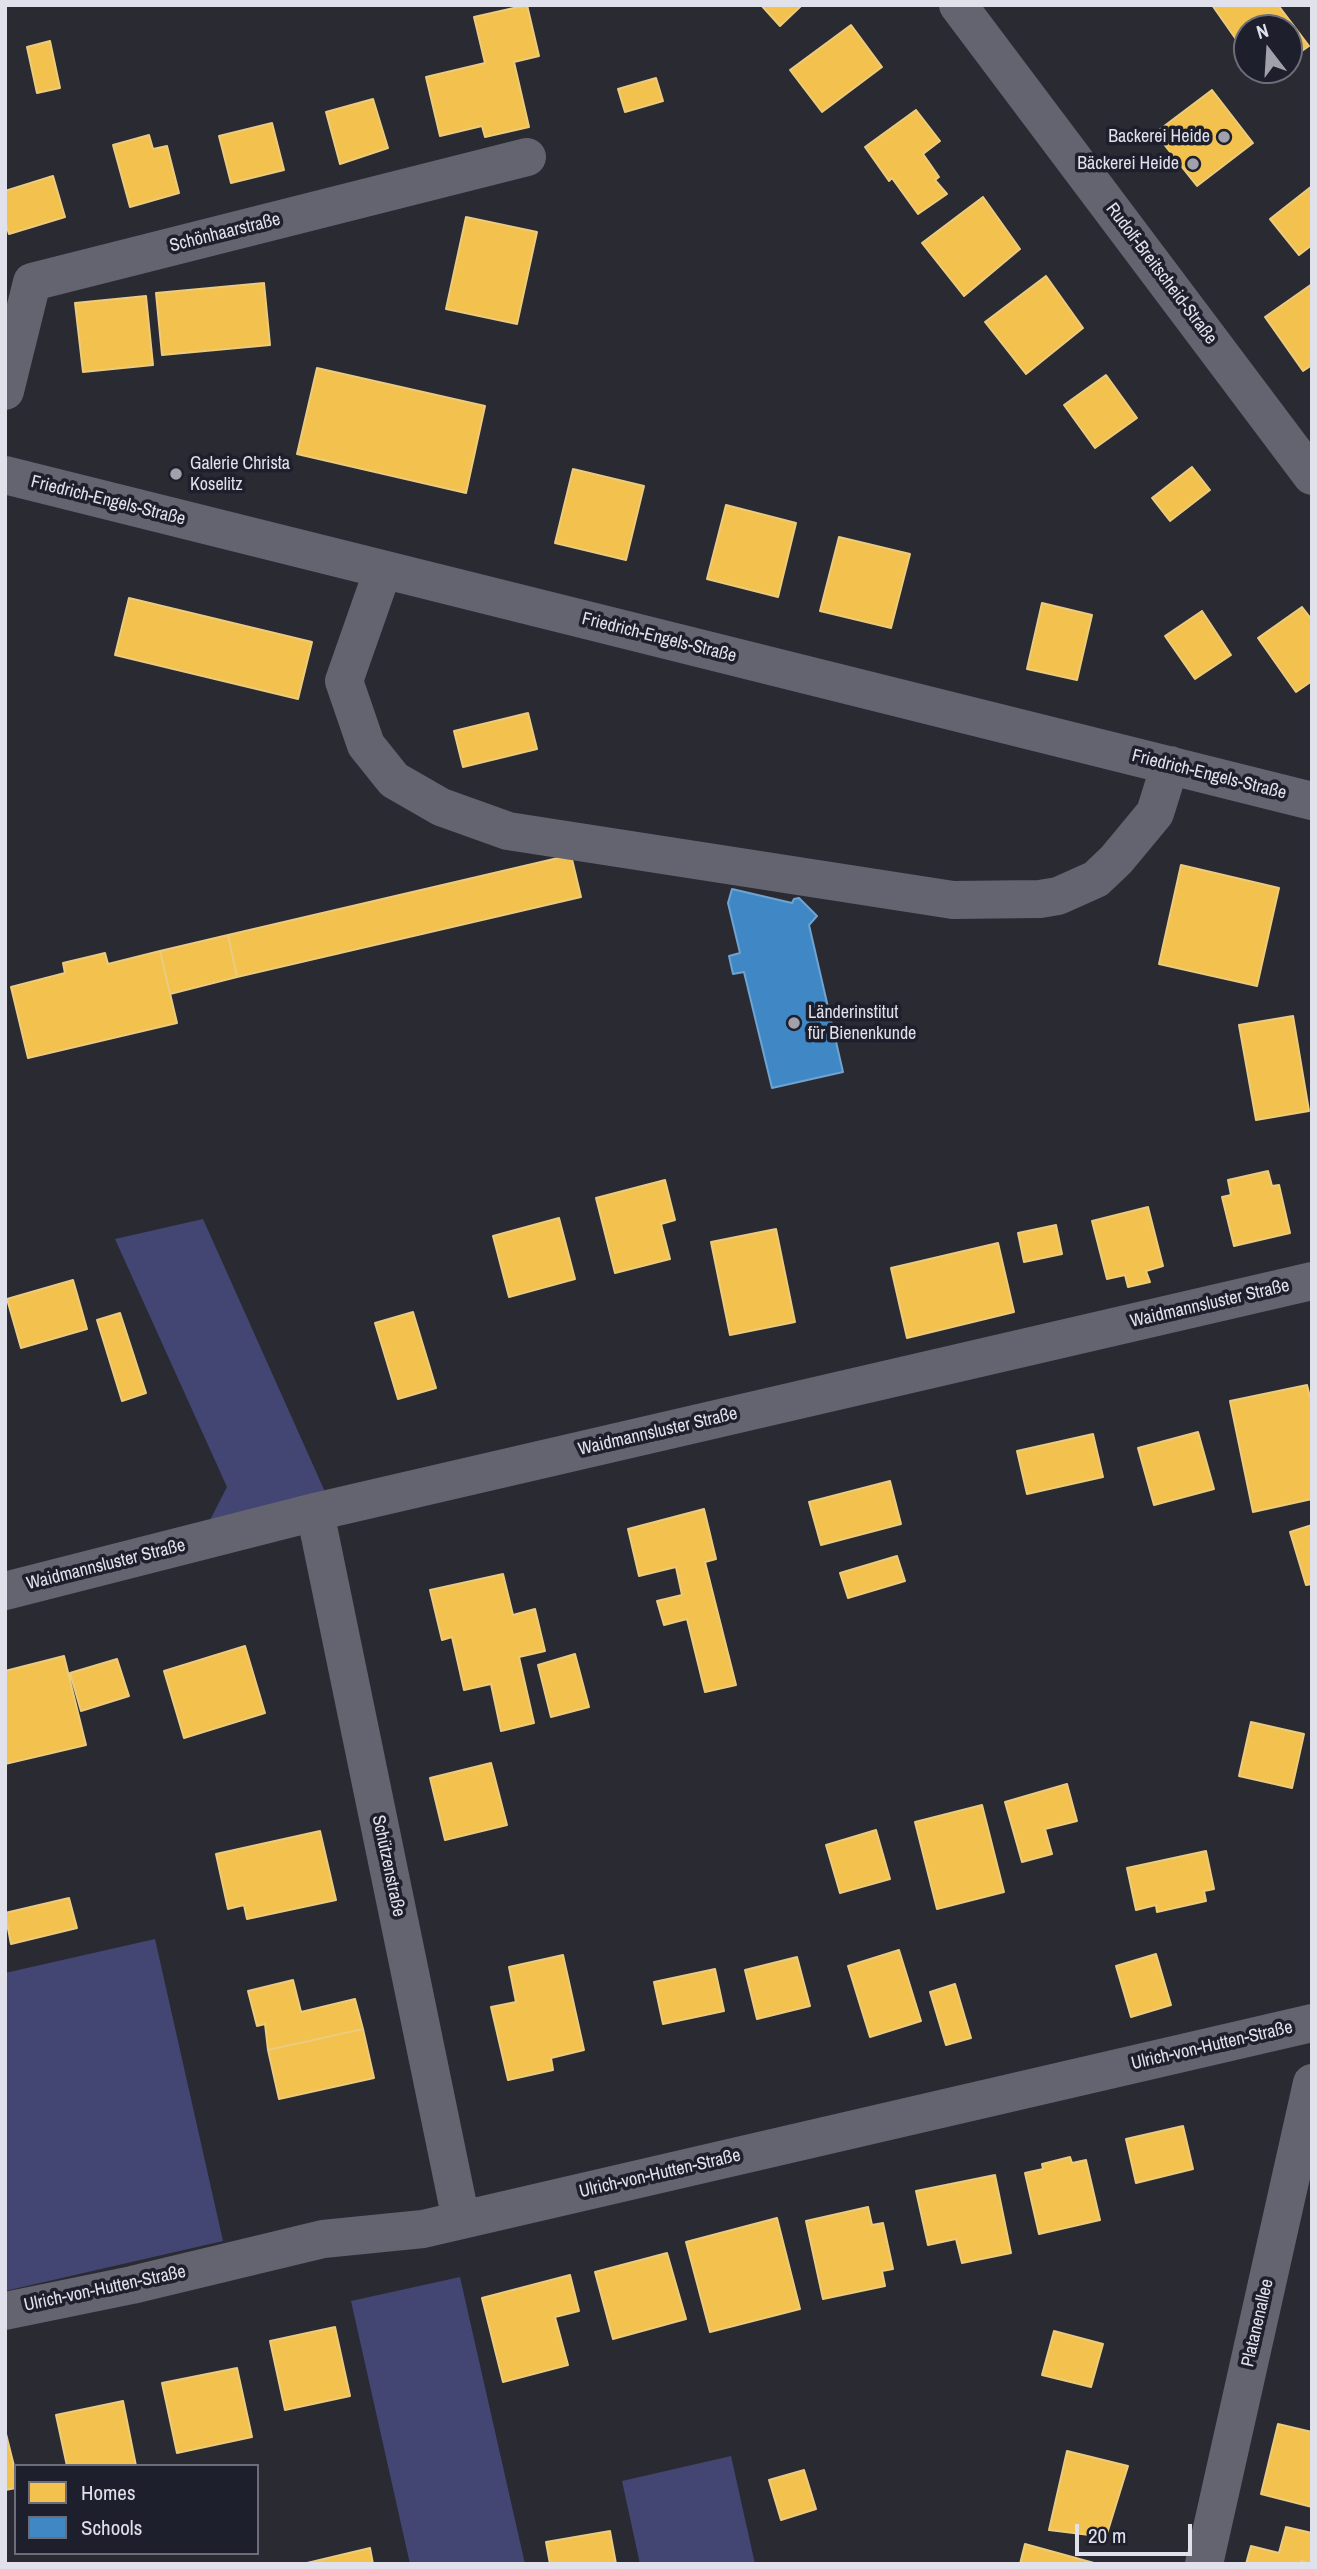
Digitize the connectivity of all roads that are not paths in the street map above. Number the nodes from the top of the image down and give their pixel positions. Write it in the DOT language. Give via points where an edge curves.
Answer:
graph roads {
  1 [pos="958,5"];
  2 [pos="527,157"];
  3 [pos="5,391"];
  4 [pos="1306,456"];
  5 [pos="5,475"];
  6 [pos="383,569"];
  7 [pos="1170,765"];
  8 [pos="1312,801"];
  9 [pos="1312,1281"];
  10 [pos="315,1512"];
  11 [pos="5,1591"];
  12 [pos="1312,2023"];
  13 [pos="1312,2083"];
  14 [pos="461,2220"];
  15 [pos="5,2311"];
  16 [pos="1204,2564"];
  1 -- 4 [label="street, Rudolf-Breitscheid-Straße"];
  2 -- 3 [label="street, Schönhaarstraße" via="32,282"];
  5 -- 6 [label="street, Friedrich-Engels-Straße"];
  6 -- 7 [label="street, Friedrich-Engels-Straße"];
  6 -- 7 [label="street" via="344,681 366,745 394,780 441,807 508,831 953,900 1040,899 1096,879 1116,860 1155,813"];
  7 -- 8 [label="street, Friedrich-Engels-Straße"];
  9 -- 10 [label="street, Waidmannsluster Straße"];
  10 -- 11 [label="street, Waidmannsluster Straße"];
  10 -- 14 [label="street, Schützenstraße"];
  12 -- 14 [label="street, Ulrich-von-Hutten-Straße"];
  13 -- 16 [label="street, Platanenallee"];
  14 -- 15 [label="street, Ulrich-von-Hutten-Straße" via="423,2229 323,2239"];
}
